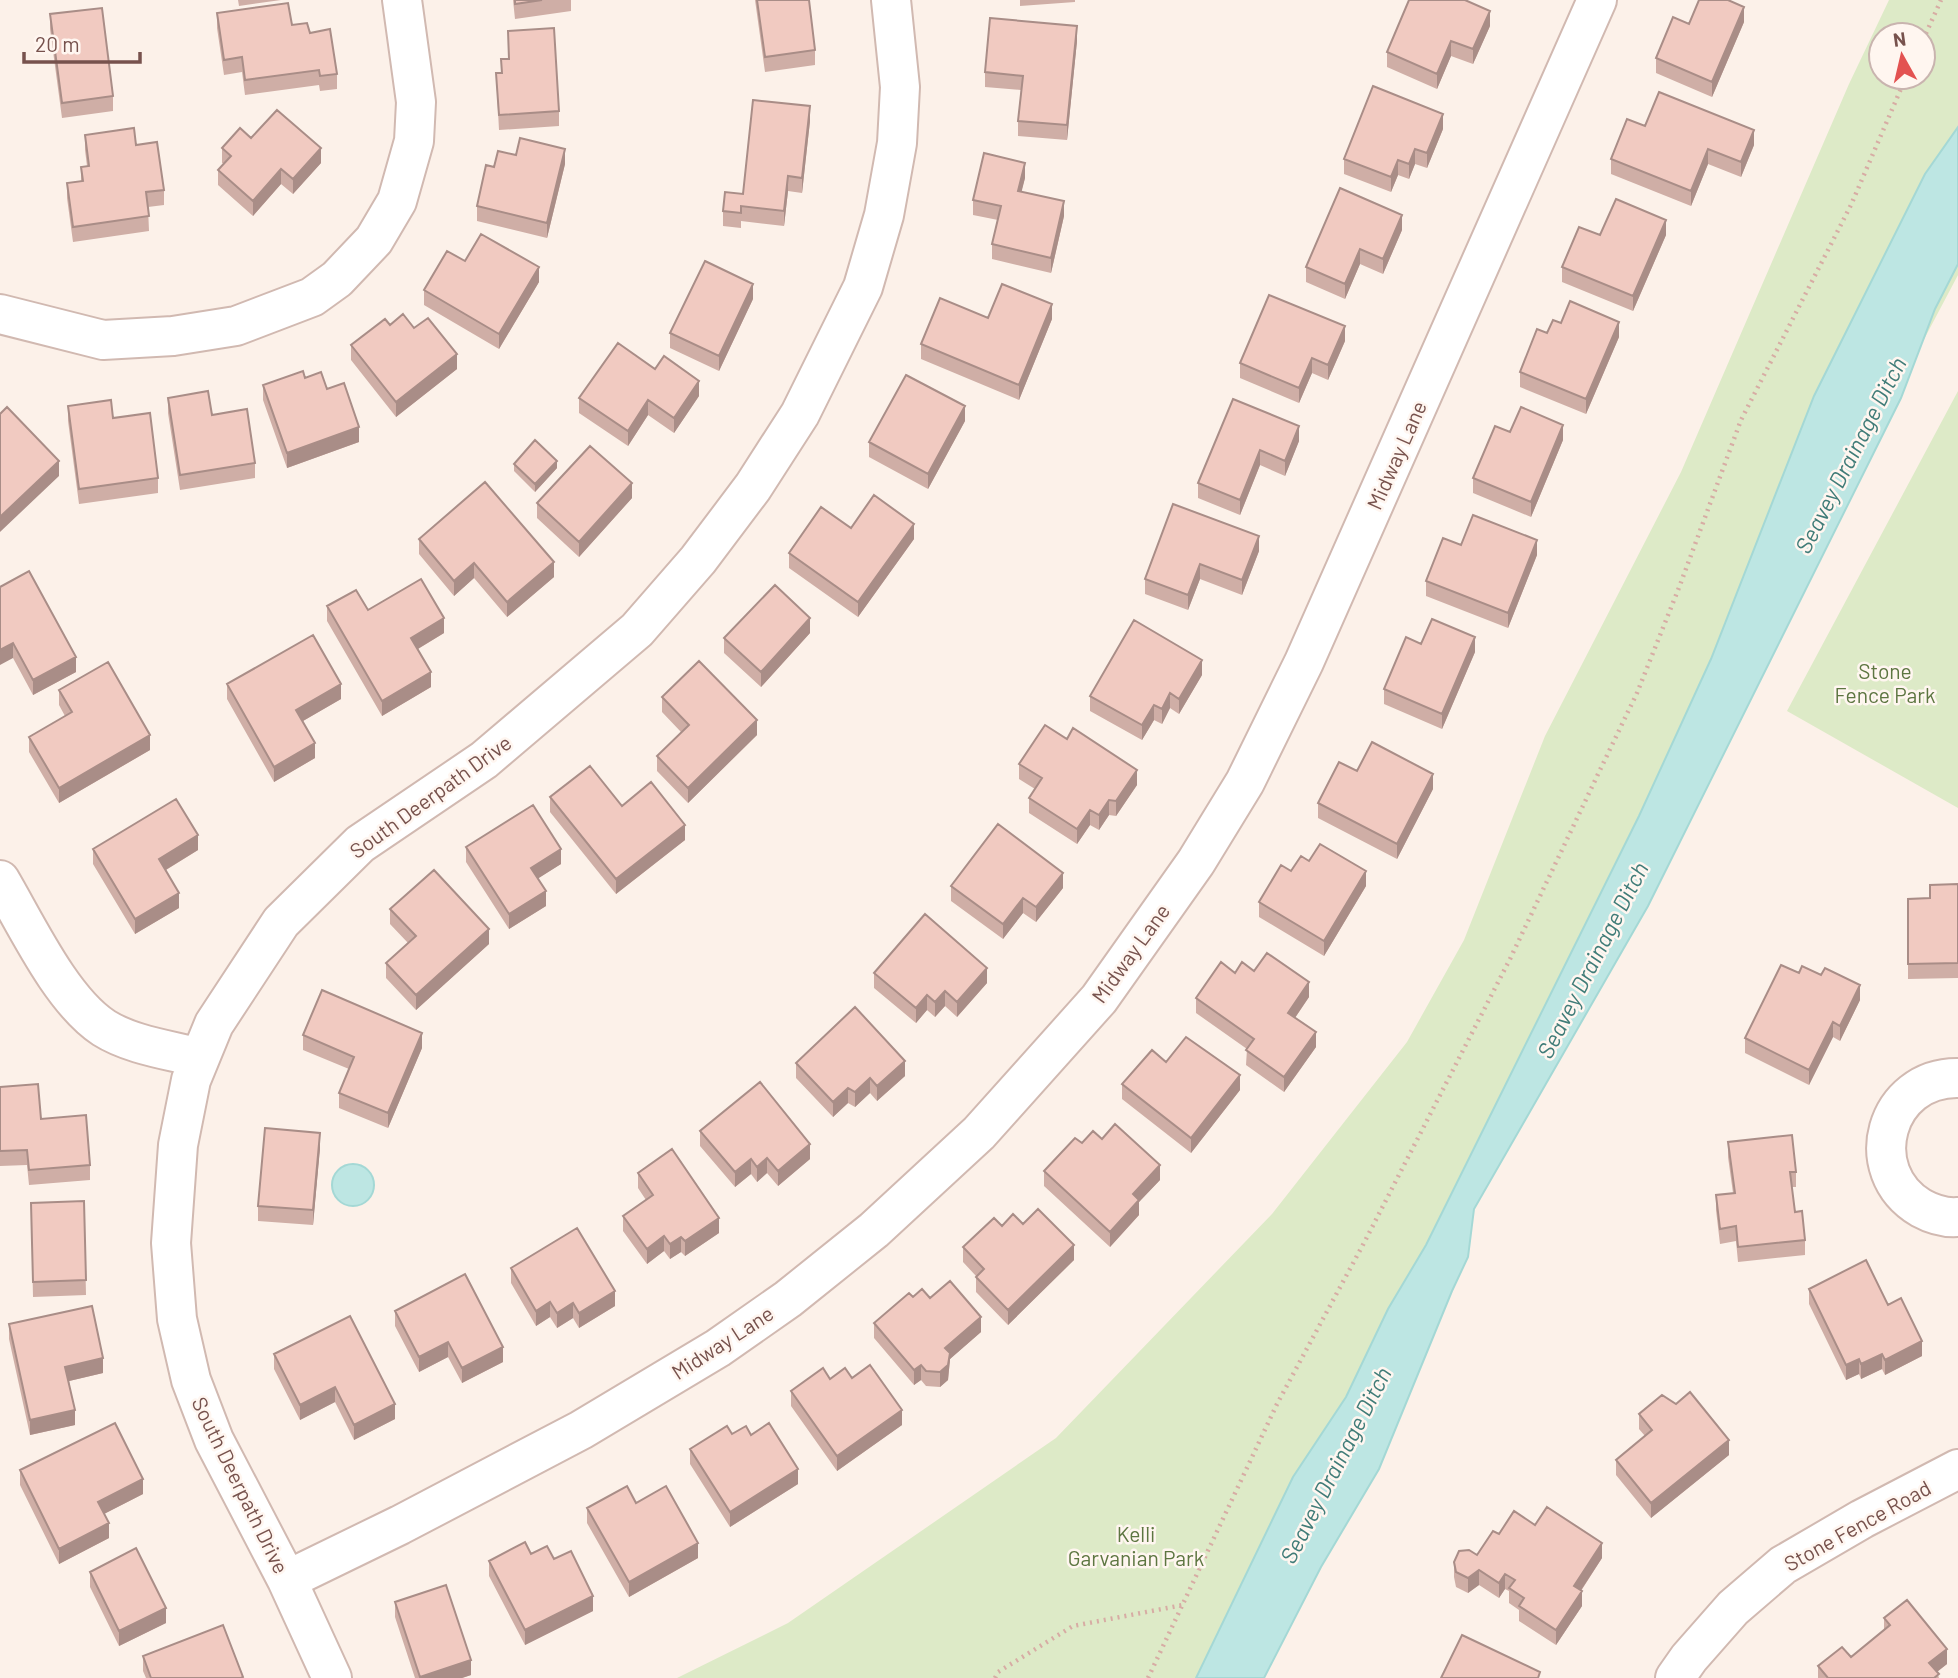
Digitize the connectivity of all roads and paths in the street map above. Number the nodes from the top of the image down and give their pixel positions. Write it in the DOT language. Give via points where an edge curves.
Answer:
graph roads {
  1 [pos="402,0"];
  2 [pos="891,0"];
  3 [pos="1597,0"];
  4 [pos="1941,0"];
  5 [pos="1932,21"];
  6 [pos="1900,91"];
  7 [pos="0,314"];
  8 [pos="0,880"];
  9 [pos="200,1058"];
  10 [pos="1958,1078"];
  11 [pos="1958,1217"];
  12 [pos="1958,1469"];
  13 [pos="287,1580"];
  14 [pos="1184,1605"];
  15 [pos="332,1678"];
  16 [pos="995,1678"];
  17 [pos="1148,1678"];
  18 [pos="1675,1678"];
  1 -- 7 [label="street" via="416,102 414,141 397,201 374,240 337,279 312,296 236,326 173,336 103,340"];
  2 -- 9 [label="street, South Deerpath Drive" via="900,87 897,144 884,215 863,287 800,414 753,487 637,630 484,760 360,844 281,922 214,1024"];
  3 -- 13 [label="street, Midway Lane" via="1304,662 1245,782 1196,862 1099,999 979,1133 874,1230 788,1299 718,1348 581,1430"];
  4 -- 5 [label="path"];
  6 -- 14 [label="path" via="1851,205 1741,420 1680,585 1611,748 1491,996 1277,1404"];
  8 -- 9 [label="street" via="80,1008 104,1028 128,1039"];
  9 -- 13 [label="street, South Deerpath Drive" via="178,1145 171,1243 177,1319 191,1380 214,1440"];
  10 -- 11 [label="street" via="1922,1086 1903,1101 1891,1119 1885,1141 1887,1163 1910,1201 1930,1213"];
  12 -- 18 [label="street, Stone Fence Road" via="1783,1565 1733,1608"];
  13 -- 15 [label="street, South Deerpath Drive"];
  14 -- 16 [label="path" via="1073,1626"];
  14 -- 17 [label="path"];
}
